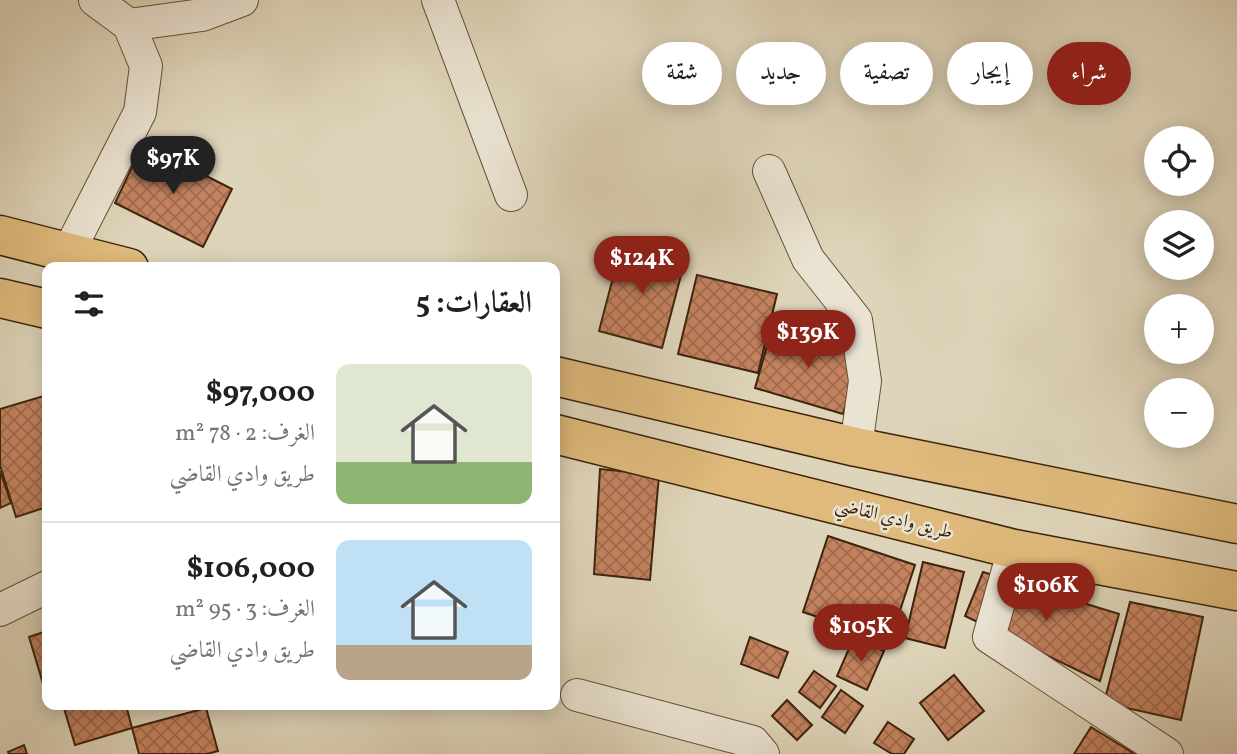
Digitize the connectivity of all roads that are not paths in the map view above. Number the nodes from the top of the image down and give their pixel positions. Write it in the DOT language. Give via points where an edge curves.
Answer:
graph roads {
  1 [pos="95,0"];
  2 [pos="242,0"];
  3 [pos="438,0"];
  4 [pos="129,25"];
  5 [pos="769,172"];
  6 [pos="511,195"];
  7 [pos="0,235"];
  8 [pos="68,253"];
  9 [pos="105,262"];
  10 [pos="0,298"];
  11 [pos="42,308"];
  12 [pos="560,377"];
  13 [pos="560,435"];
  14 [pos="856,447"];
  15 [pos="1237,524"];
  16 [pos="1014,549"];
  17 [pos="42,589"];
  18 [pos="1237,591"];
  19 [pos="0,610"];
  20 [pos="577,695"];
  21 [pos="763,754"];
  22 [pos="1167,754"];
  1 -- 4 [label="street"];
  2 -- 4 [label="street" via="202,15"];
  3 -- 6 [label="street"];
  4 -- 8 [label="street" via="146,66 140,112"];
  5 -- 14 [label="street" via="808,259 856,320 865,381"];
  7 -- 8 [label="main road"];
  8 -- 9 [label="main road"];
  10 -- 11 [label="main road"];
  12 -- 14 [label="main road"];
  13 -- 16 [label="main road, طريق وادي القاضي"];
  14 -- 15 [label="main road"];
  16 -- 18 [label="main road, طريق وادي القاضي"];
  16 -- 22 [label="street" via="989,637"];
  17 -- 19 [label="street"];
  20 -- 21 [label="street" via="753,742"];
}
